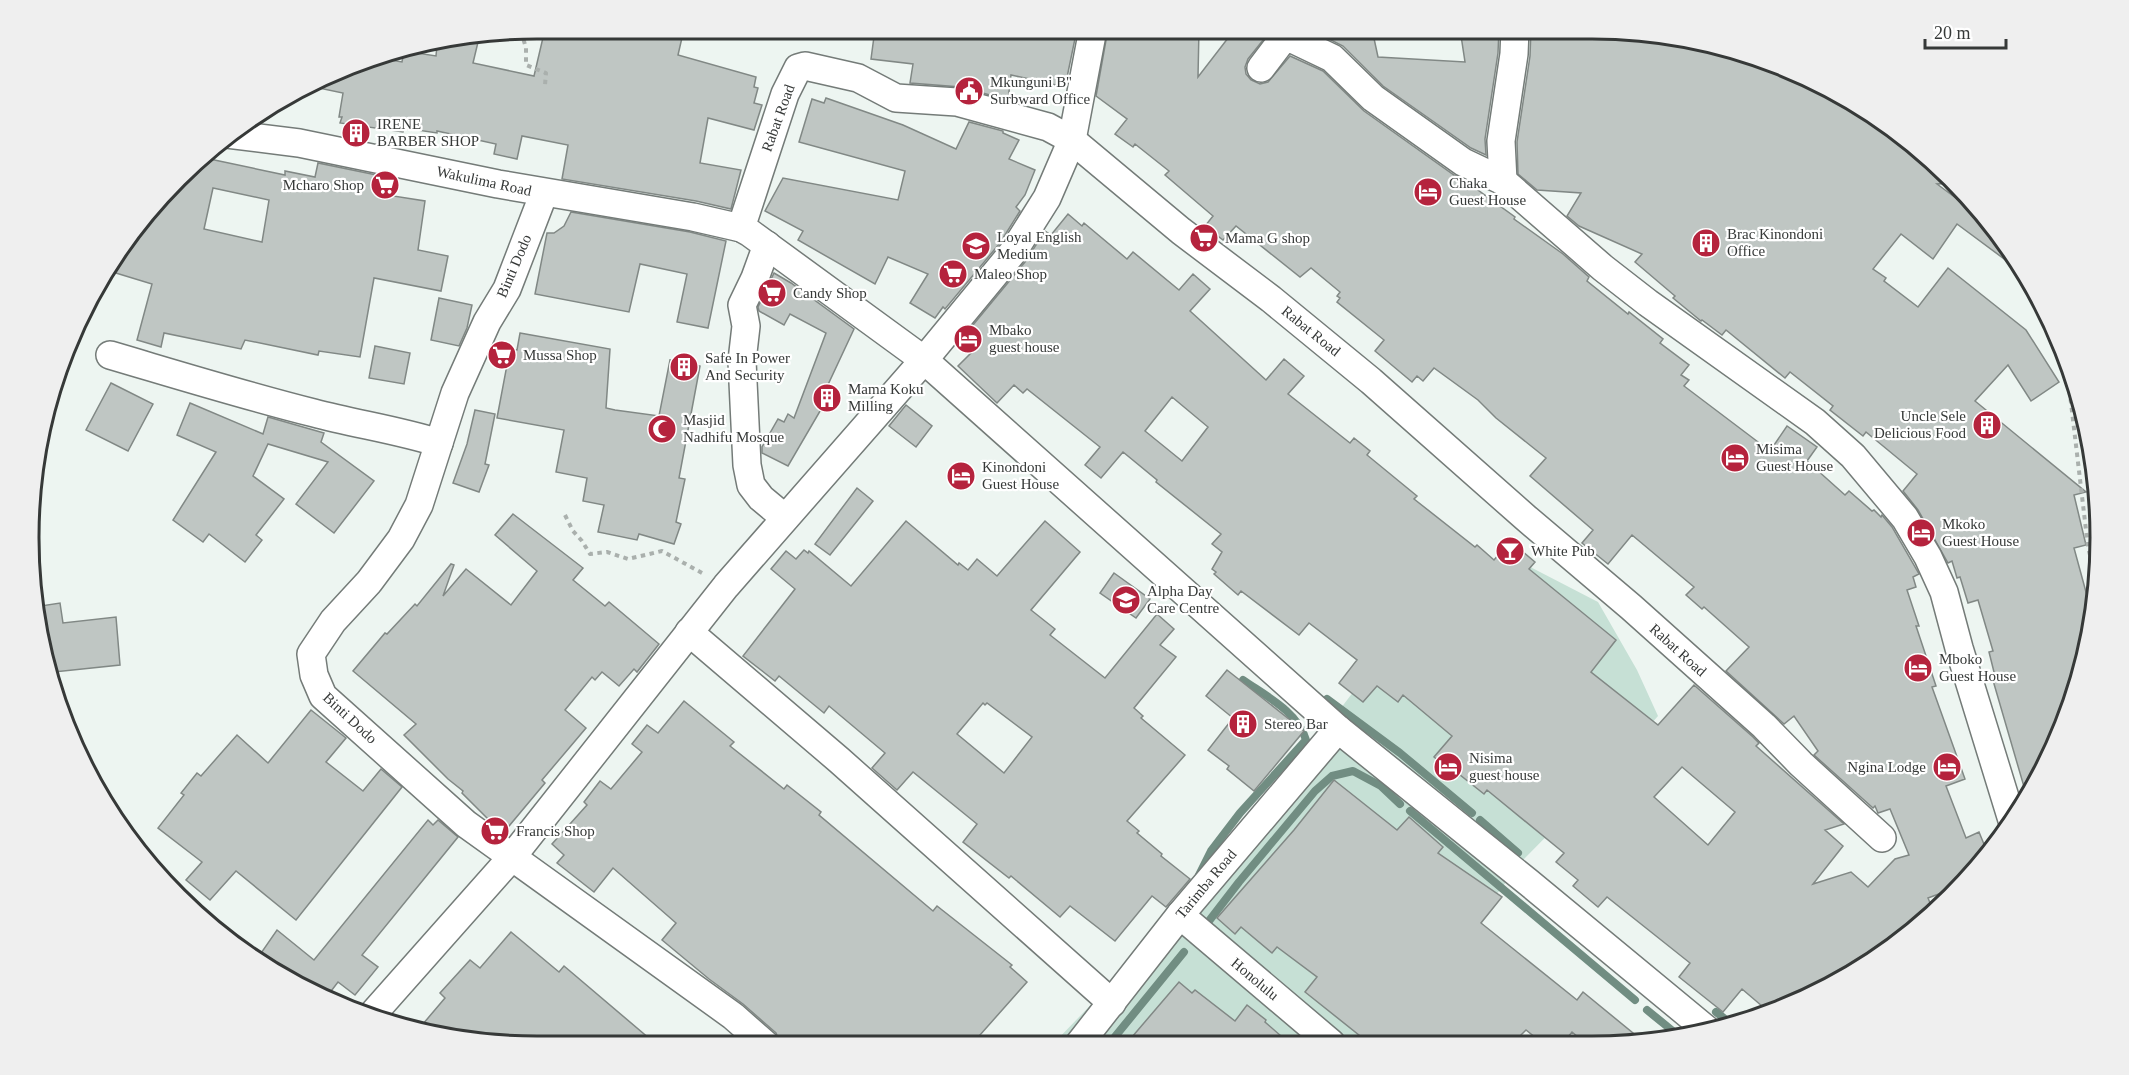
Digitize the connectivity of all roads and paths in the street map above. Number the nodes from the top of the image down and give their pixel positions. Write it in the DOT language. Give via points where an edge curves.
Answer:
graph roads {
  1 [pos="524,39"];
  2 [pos="1091,39"];
  3 [pos="1284,39"];
  4 [pos="1291,39"];
  5 [pos="1515,39"];
  6 [pos="1261,69"];
  7 [pos="545,85"];
  8 [pos="243,136"];
  9 [pos="1072,140"];
  10 [pos="1503,182"];
  11 [pos="544,193"];
  12 [pos="741,228"];
  13 [pos="767,245"];
  14 [pos="110,355"];
  15 [pos="924,360"];
  16 [pos="2071,400"];
  17 [pos="439,442"];
  18 [pos="565,515"];
  19 [pos="785,518"];
  20 [pos="2090,553"];
  21 [pos="726,586"];
  22 [pos="689,632"];
  23 [pos="1338,729"];
  24 [pos="2009,809"];
  25 [pos="1882,838"];
  26 [pos="512,858"];
  27 [pos="1180,915"];
  28 [pos="1112,1002"];
  29 [pos="377,1010"];
  30 [pos="1700,1024"];
  31 [pos="756,1036"];
  32 [pos="1085,1036"];
  33 [pos="1323,1036"];
  1 -- 7 [label="path" via="526,65 546,73"];
  2 -- 9 [label="street"];
  3 -- 6 [label="street"];
  4 -- 10 [label="street" via="1339,63 1367,93 1463,162"];
  5 -- 10 [label="street" via="1501,141"];
  8 -- 11 [label="street, Wakulima Road" via="299,143"];
  9 -- 12 [label="street, Rabat Road" via="1048,127 1010,116 957,102 896,98 858,78 805,66 798,68 785,94"];
  9 -- 15 [label="street" via="1047,198 1013,252"];
  9 -- 25 [label="street, Rabat Road" via="1371,381 1631,607"];
  10 -- 24 [label="street" via="1648,303 1815,422 1852,456 1905,518 1944,591"];
  11 -- 12 [label="street, Wakulima Road"];
  11 -- 17 [label="street, Binti Dodo" via="507,289 487,322 455,393"];
  12 -- 13 [label="street"];
  13 -- 15 [label="street"];
  13 -- 19 [label="street" via="742,305 746,326 742,360 747,465 751,485"];
  14 -- 17 [label="street" via="312,413"];
  15 -- 19 [label="street"];
  15 -- 23 [label="street"];
  16 -- 20 [label="path"];
  17 -- 26 [label="street, Binti Dodo" via="419,505 401,539 333,621 311,654 314,675 323,696 466,824"];
  18 -- 21 [label="path" via="590,554 607,552 628,559 662,551"];
  19 -- 21 [label="street"];
  21 -- 22 [label="street"];
  22 -- 26 [label="street"];
  22 -- 28 [label="street"];
  23 -- 27 [label="street, Tarimba Road"];
  23 -- 30 [label="street"];
  26 -- 29 [label="street"];
  26 -- 31 [label="street, Binti Dodo"];
  27 -- 28 [label="street, Tarimba Road"];
  27 -- 33 [label="street, Honolulu"];
  28 -- 32 [label="street, Tarimba Road"];
}
